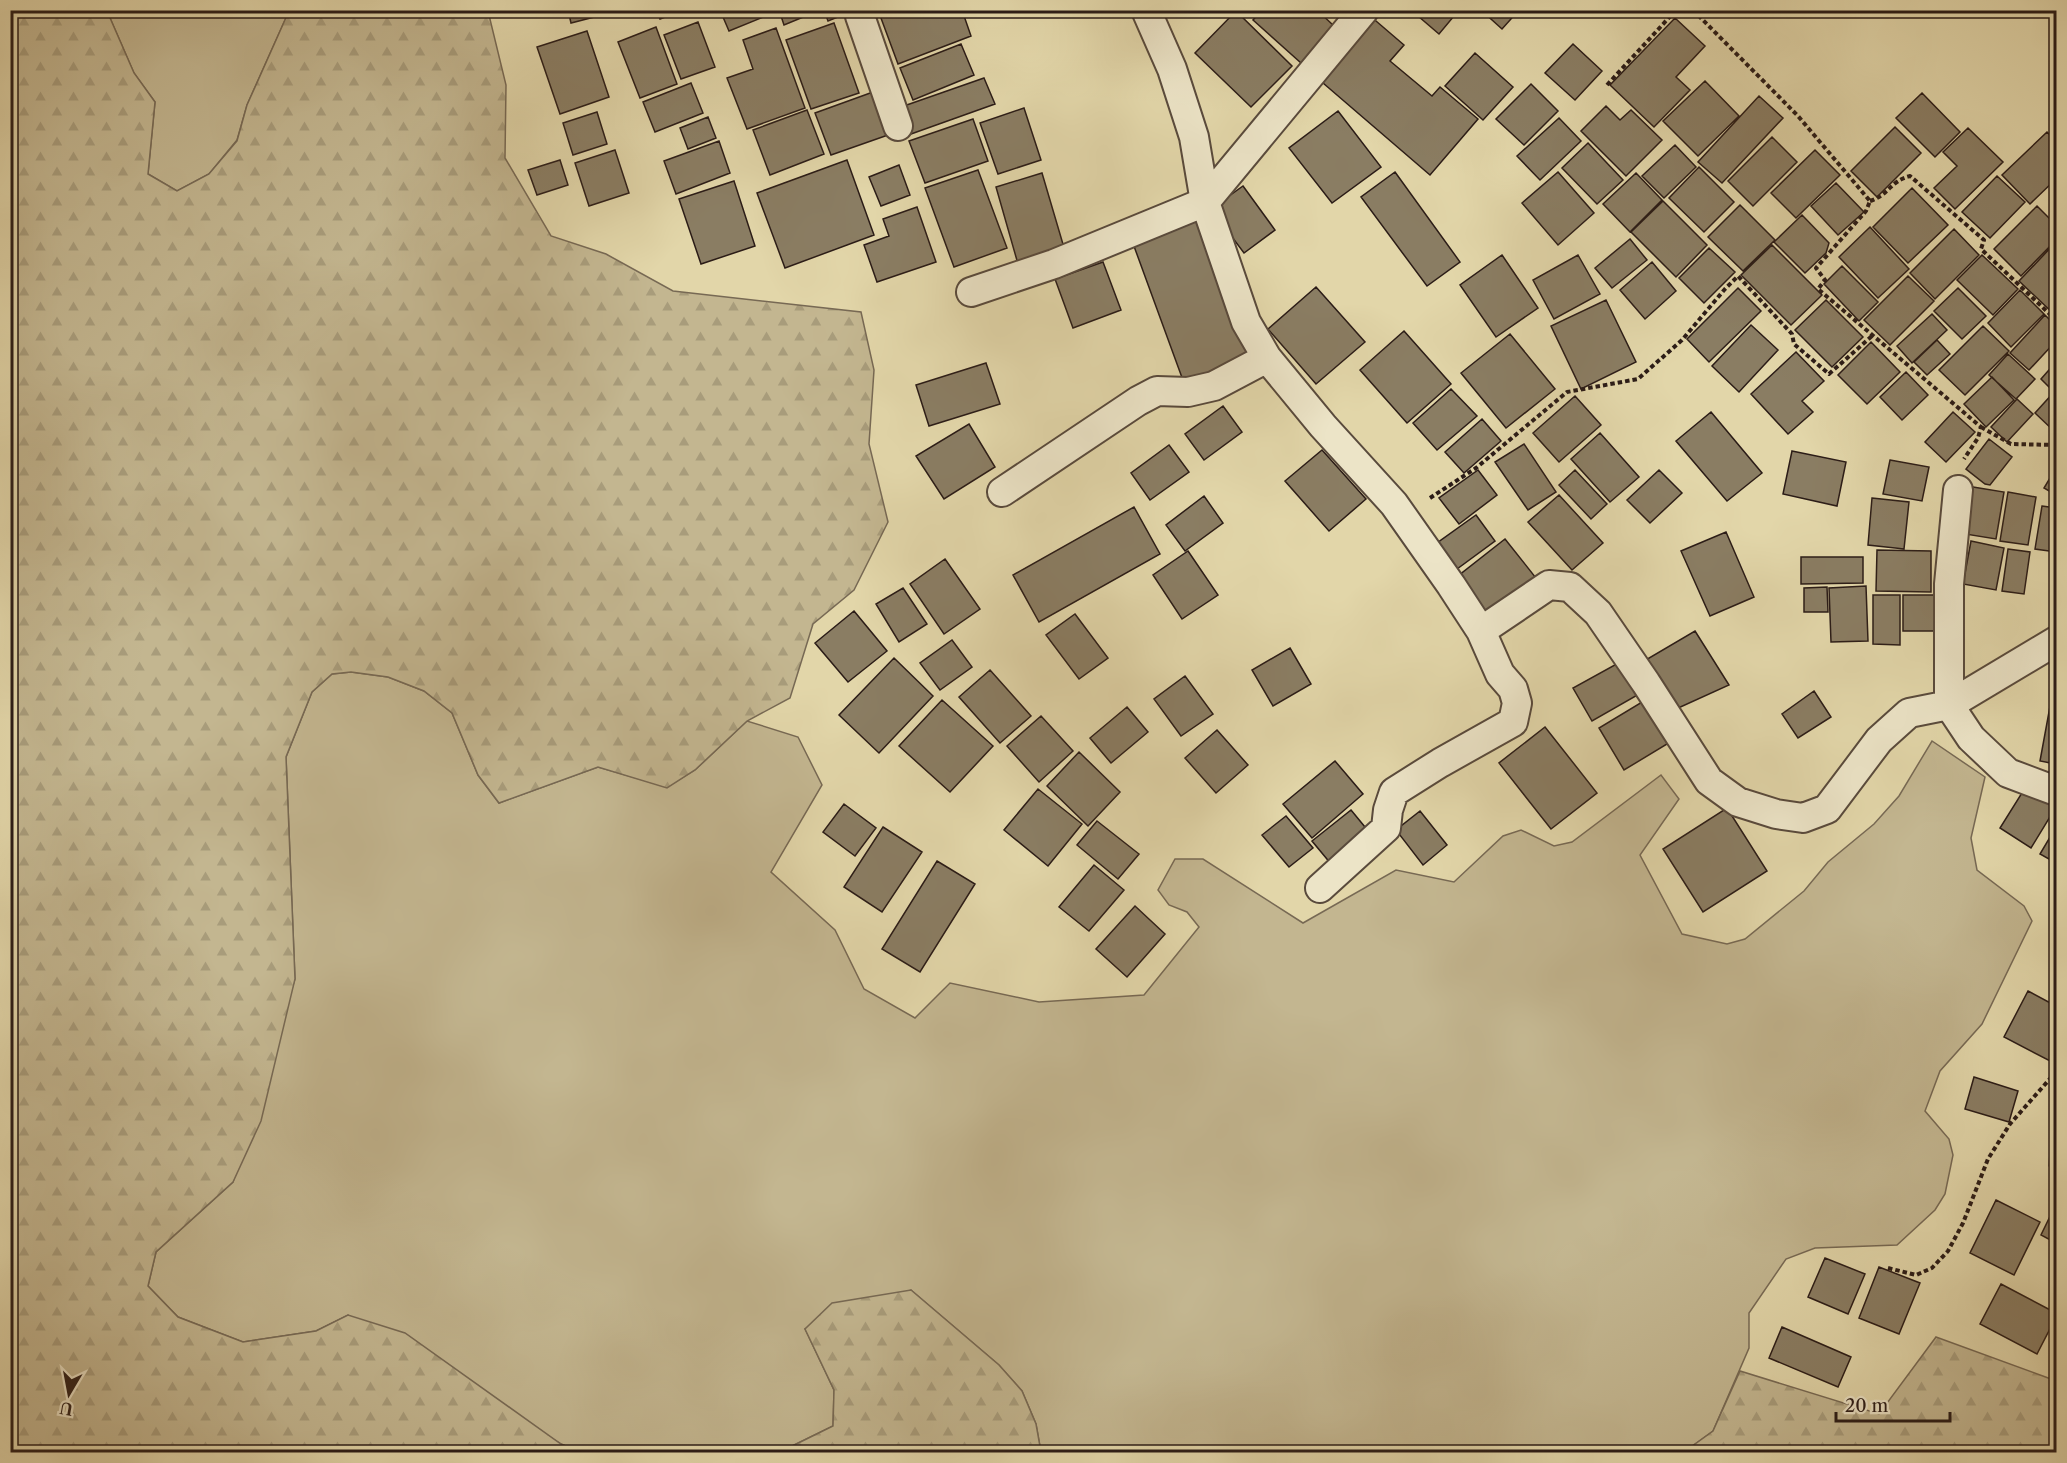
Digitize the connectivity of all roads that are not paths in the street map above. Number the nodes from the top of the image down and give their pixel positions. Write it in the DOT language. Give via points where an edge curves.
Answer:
graph roads {
  1 [pos="861,10"];
  2 [pos="1146,10"];
  3 [pos="1364,10"];
  4 [pos="898,126"];
  5 [pos="1205,202"];
  6 [pos="971,292"];
  7 [pos="1267,358"];
  8 [pos="1958,490"];
  9 [pos="1002,492"];
  10 [pos="1481,631"];
  11 [pos="2056,641"];
  12 [pos="1949,705"];
  13 [pos="2056,791"];
  14 [pos="1320,888"];
  1 -- 4 [label="street"];
  2 -- 5 [label="street" via="1172,69 1194,137"];
  3 -- 5 [label="street"];
  5 -- 6 [label="street" via="1054,264"];
  5 -- 7 [label="street" via="1246,321"];
  7 -- 9 [label="street" via="1214,386 1188,392 1157,391"];
  7 -- 10 [label="street" via="1394,504"];
  8 -- 12 [label="street" via="1949,585"];
  10 -- 12 [label="street" via="1549,585 1570,586 1598,613 1709,781 1738,802 1776,814 1803,818 1827,809 1879,740 1909,712"];
  10 -- 14 [label="street" via="1500,674 1513,689 1517,704 1513,722 1394,792 1386,828"];
  11 -- 12 [label="street"];
  12 -- 13 [label="street" via="1971,738 2007,773"];
}
